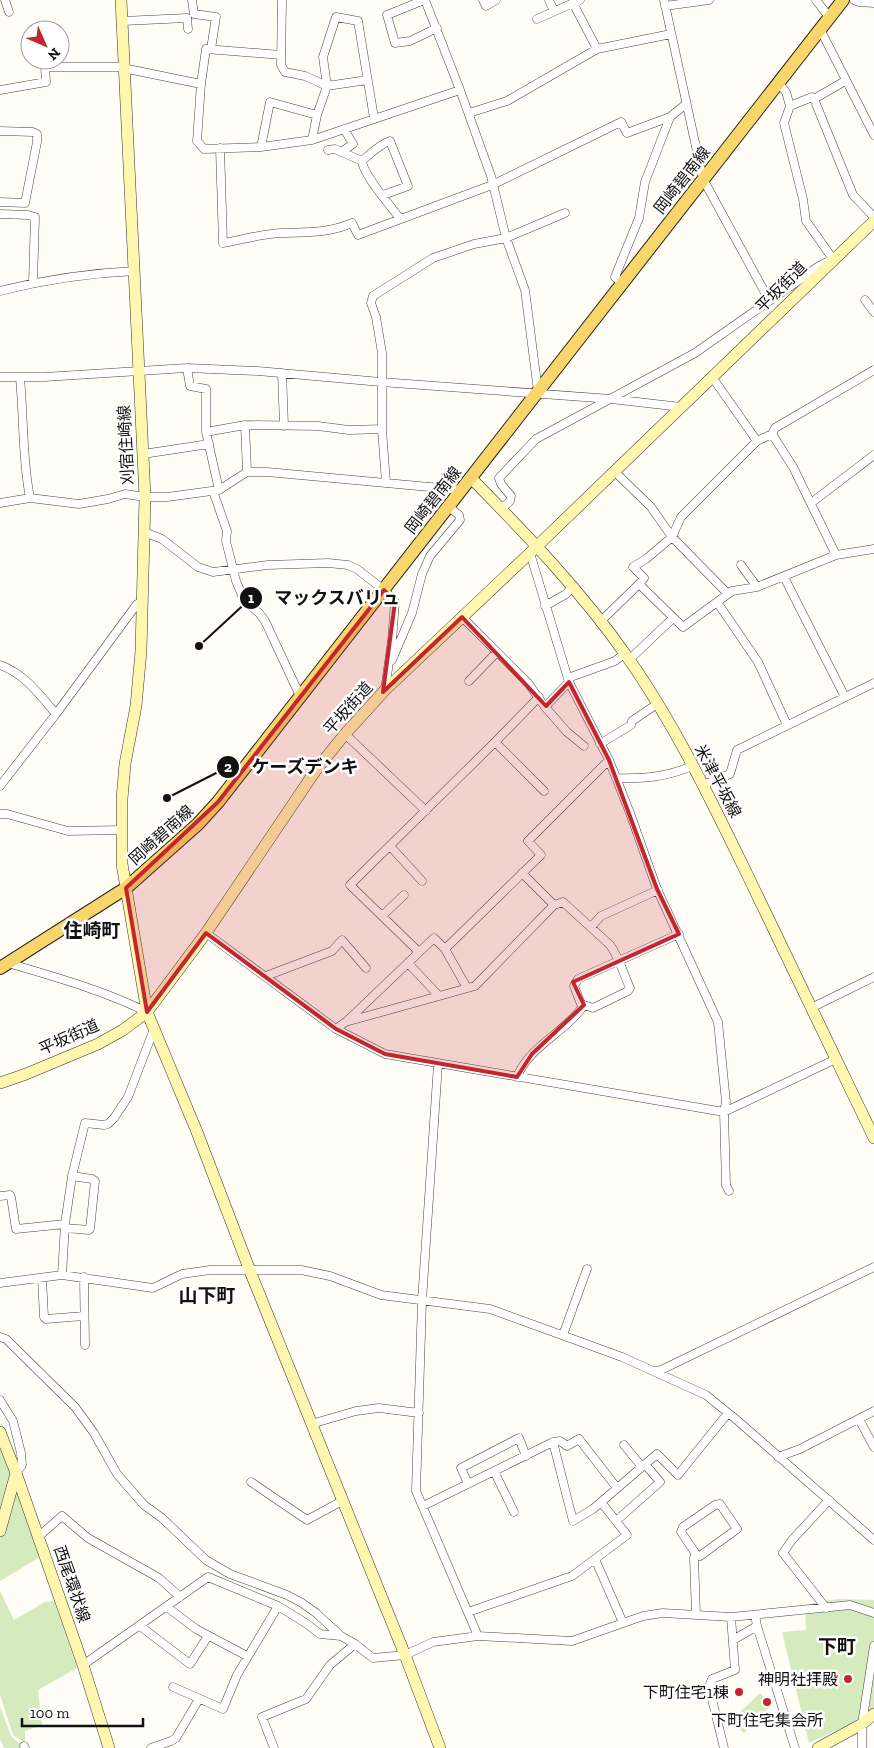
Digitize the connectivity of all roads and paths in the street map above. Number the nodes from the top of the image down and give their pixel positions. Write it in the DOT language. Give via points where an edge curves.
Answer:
graph roads {
  1 [pos="5,0"];
  2 [pos="121,0"];
  3 [pos="192,0"];
  4 [pos="282,0"];
  5 [pos="424,0"];
  6 [pos="483,0"];
  7 [pos="496,0"];
  8 [pos="549,0"];
  9 [pos="709,0"];
  10 [pos="816,0"];
  11 [pos="842,0"];
  12 [pos="854,0"];
  13 [pos="577,1"];
  14 [pos="665,3"];
  15 [pos="874,3"];
  16 [pos="554,11"];
  17 [pos="9,12"];
  18 [pos="829,17"];
  19 [pos="537,19"];
  20 [pos="123,21"];
  21 [pos="437,28"];
  22 [pos="188,29"];
  23 [pos="820,29"];
  24 [pos="671,34"];
  25 [pos="211,49"];
  26 [pos="597,49"];
  27 [pos="281,55"];
  28 [pos="125,68"];
  29 [pos="367,80"];
  30 [pos="845,81"];
  31 [pos="778,82"];
  32 [pos="201,84"];
  33 [pos="327,86"];
  34 [pos="0,90"];
  35 [pos="460,90"];
  36 [pos="814,100"];
  37 [pos="686,104"];
  38 [pos="790,106"];
  39 [pos="469,113"];
  40 [pos="317,115"];
  41 [pos="670,116"];
  42 [pos="374,118"];
  43 [pos="870,118"];
  44 [pos="344,129"];
  45 [pos="0,132"];
  46 [pos="874,135"];
  47 [pos="312,140"];
  48 [pos="261,147"];
  49 [pos="220,148"];
  50 [pos="328,150"];
  51 [pos="341,152"];
  52 [pos="362,161"];
  53 [pos="703,179"];
  54 [pos="492,185"];
  55 [pos="383,195"];
  56 [pos="0,202"];
  57 [pos="565,213"];
  58 [pos="0,214"];
  59 [pos="400,219"];
  60 [pos="873,224"];
  61 [pos="506,238"];
  62 [pos="833,259"];
  63 [pos="135,271"];
  64 [pos="33,283"];
  65 [pos="622,283"];
  66 [pos="0,291"];
  67 [pos="768,300"];
  68 [pos="865,300"];
  69 [pos="874,312"];
  70 [pos="187,368"];
  71 [pos="874,370"];
  72 [pos="138,371"];
  73 [pos="282,372"];
  74 [pos="0,377"];
  75 [pos="712,377"];
  76 [pos="20,378"];
  77 [pos="381,382"];
  78 [pos="538,393"];
  79 [pos="611,399"];
  80 [pos="681,407"];
  81 [pos="245,425"];
  82 [pos="284,426"];
  83 [pos="382,429"];
  84 [pos="206,432"];
  85 [pos="772,434"];
  86 [pos="758,441"];
  87 [pos="209,444"];
  88 [pos="143,454"];
  89 [pos="874,456"];
  90 [pos="614,471"];
  91 [pos="247,472"];
  92 [pos="471,478"];
  93 [pos="386,483"];
  94 [pos="462,490"];
  95 [pos="216,491"];
  96 [pos="145,497"];
  97 [pos="30,498"];
  98 [pos="0,503"];
  99 [pos="811,503"];
  100 [pos="449,506"];
  101 [pos="502,509"];
  102 [pos="144,532"];
  103 [pos="672,537"];
  104 [pos="533,549"];
  105 [pos="874,549"];
  106 [pos="836,555"];
  107 [pos="741,565"];
  108 [pos="232,569"];
  109 [pos="784,577"];
  110 [pos="639,584"];
  111 [pos="573,586"];
  112 [pos="757,587"];
  113 [pos="384,590"];
  114 [pos="728,594"];
  115 [pos="717,602"];
  116 [pos="141,604"];
  117 [pos="545,606"];
  118 [pos="462,617"];
  119 [pos="673,618"];
  120 [pos="601,621"];
  121 [pos="497,652"];
  122 [pos="627,656"];
  123 [pos="0,665"];
  124 [pos="386,675"];
  125 [pos="569,680"];
  126 [pos="469,681"];
  127 [pos="874,683"];
  128 [pos="385,690"];
  129 [pos="539,697"];
  130 [pos="845,697"];
  131 [pos="300,698"];
  132 [pos="657,704"];
  133 [pos="545,706"];
  134 [pos="56,714"];
  135 [pos="787,725"];
  136 [pos="345,734"];
  137 [pos="496,742"];
  138 [pos="600,744"];
  139 [pos="584,746"];
  140 [pos="609,760"];
  141 [pos="692,766"];
  142 [pos="616,778"];
  143 [pos="703,785"];
  144 [pos="0,786"];
  145 [pos="544,791"];
  146 [pos="426,810"];
  147 [pos="0,814"];
  148 [pos="121,830"];
  149 [pos="390,846"];
  150 [pos="522,874"];
  151 [pos="422,881"];
  152 [pos="126,888"];
  153 [pos="658,890"];
  154 [pos="404,895"];
  155 [pos="554,905"];
  156 [pos="382,916"];
  157 [pos="590,927"];
  158 [pos="206,933"];
  159 [pos="679,934"];
  160 [pos="445,949"];
  161 [pos="419,952"];
  162 [pos="618,962"];
  163 [pos="408,963"];
  164 [pos="4,965"];
  165 [pos="366,968"];
  166 [pos="266,976"];
  167 [pos="874,977"];
  168 [pos="467,988"];
  169 [pos="439,996"];
  170 [pos="584,1005"];
  171 [pos="811,1008"];
  172 [pos="147,1012"];
  173 [pos="347,1021"];
  174 [pos="154,1029"];
  175 [pos="336,1029"];
  176 [pos="836,1059"];
  177 [pos="438,1064"];
  178 [pos="517,1077"];
  179 [pos="0,1083"];
  180 [pos="724,1112"];
  181 [pos="873,1132"];
  182 [pos="72,1176"];
  183 [pos="729,1191"];
  184 [pos="0,1196"];
  185 [pos="65,1226"];
  186 [pos="874,1268"];
  187 [pos="587,1269"];
  188 [pos="250,1271"];
  189 [pos="62,1275"];
  190 [pos="84,1277"];
  191 [pos="42,1278"];
  192 [pos="0,1284"];
  193 [pos="422,1301"];
  194 [pos="84,1316"];
  195 [pos="563,1335"];
  196 [pos="0,1337"];
  197 [pos="85,1345"];
  198 [pos="655,1371"];
  199 [pos="0,1400"];
  200 [pos="874,1411"];
  201 [pos="419,1413"];
  202 [pos="728,1413"];
  203 [pos="859,1419"];
  204 [pos="311,1424"];
  205 [pos="0,1432"];
  206 [pos="553,1442"];
  207 [pos="624,1445"];
  208 [pos="874,1447"];
  209 [pos="526,1456"];
  210 [pos="778,1457"];
  211 [pos="644,1465"];
  212 [pos="494,1471"];
  213 [pos="16,1472"];
  214 [pos="251,1482"];
  215 [pos="468,1484"];
  216 [pos="617,1488"];
  217 [pos="829,1500"];
  218 [pos="342,1501"];
  219 [pos="602,1502"];
  220 [pos="423,1506"];
  221 [pos="514,1512"];
  222 [pos="616,1521"];
  223 [pos="0,1531"];
  224 [pos="38,1537"];
  225 [pos="874,1540"];
  226 [pos="695,1555"];
  227 [pos="596,1559"];
  228 [pos="180,1597"];
  229 [pos="278,1606"];
  230 [pos="167,1607"];
  231 [pos="826,1608"];
  232 [pos="468,1612"];
  233 [pos="874,1613"];
  234 [pos="696,1614"];
  235 [pos="755,1614"];
  236 [pos="731,1617"];
  237 [pos="623,1623"];
  238 [pos="140,1626"];
  239 [pos="757,1626"];
  240 [pos="208,1636"];
  241 [pos="340,1636"];
  242 [pos="478,1636"];
  243 [pos="734,1640"];
  244 [pos="355,1644"];
  245 [pos="874,1646"];
  246 [pos="404,1655"];
  247 [pos="247,1656"];
  248 [pos="83,1665"];
  249 [pos="173,1687"];
  250 [pos="199,1698"];
  251 [pos="874,1714"];
  252 [pos="862,1724"];
  253 [pos="109,1748"];
  254 [pos="151,1748"];
  255 [pos="274,1748"];
  256 [pos="440,1748"];
  257 [pos="724,1748"];
  258 [pos="795,1748"];
  259 [pos="818,1748"];
  260 [pos="862,1748"];
  1 -- 17 [label="street"];
  2 -- 20 [label="street, 刈宿住崎線"];
  3 -- 25 [label="street" via="194,14 216,18"];
  4 -- 27 [label="street"];
  5 -- 21 [label="street"];
  5 -- 21 [label="street" via="387,15 395,43 410,41"];
  6 -- 7 [label="street" via="486,6"];
  8 -- 16 [label="street"];
  9 -- 14 [label="street"];
  10 -- 18 [label="street"];
  11 -- 18 [label="main road, 岡崎碧南線"];
  12 -- 15 [label="street"];
  13 -- 16 [label="street"];
  13 -- 26 [label="street"];
  14 -- 24 [label="street"];
  16 -- 19 [label="street"];
  18 -- 23 [label="main road, 岡崎碧南線"];
  20 -- 22 [label="street" via="187,18"];
  20 -- 28 [label="street, 刈宿住崎線"];
  21 -- 35 [label="street"];
  23 -- 30 [label="street"];
  23 -- 31 [label="main road, 岡崎碧南線"];
  24 -- 26 [label="street"];
  24 -- 37 [label="street"];
  25 -- 27 [label="street"];
  25 -- 32 [label="street" via="206,49"];
  26 -- 39 [label="street" via="507,101"];
  27 -- 33 [label="street" via="285,72 305,76"];
  28 -- 32 [label="street"];
  28 -- 34 [label="street" via="45,67 46,82"];
  28 -- 63 [label="street, 刈宿住崎線"];
  29 -- 33 [label="street"];
  29 -- 33 [label="street" via="358,21 336,17 322,57"];
  29 -- 42 [label="street"];
  30 -- 36 [label="street"];
  30 -- 43 [label="street"];
  31 -- 38 [label="street" via="786,92"];
  31 -- 53 [label="main road, 岡崎碧南線"];
  32 -- 49 [label="street" via="198,141 204,149"];
  33 -- 40 [label="street"];
  35 -- 39 [label="street"];
  35 -- 42 [label="street"];
  36 -- 38 [label="street" via="812,97"];
  36 -- 60 [label="street" via="853,195"];
  37 -- 41 [label="street"];
  37 -- 53 [label="street"];
  38 -- 62 [label="street" via="784,123 806,222"];
  39 -- 54 [label="street"];
  40 -- 47 [label="street"];
  40 -- 48 [label="street" via="270,102"];
  41 -- 54 [label="street" via="627,133 621,122"];
  41 -- 65 [label="street" via="645,182 639,218 615,277"];
  42 -- 44 [label="street"];
  43 -- 46 [label="street"];
  44 -- 47 [label="street"];
  44 -- 51 [label="street" via="353,144"];
  45 -- 56 [label="street" via="33,132 37,134 37,142 25,203"];
  47 -- 48 [label="street"];
  48 -- 49 [label="street"];
  49 -- 59 [label="street" via="223,243 278,234 336,230 352,223 358,235"];
  50 -- 51 [label="street"];
  51 -- 52 [label="street"];
  52 -- 55 [label="street"];
  52 -- 55 [label="street" via="390,141 408,186"];
  53 -- 65 [label="main road, 岡崎碧南線"];
  53 -- 67 [label="street"];
  54 -- 59 [label="street"];
  54 -- 61 [label="street"];
  55 -- 59 [label="street"];
  57 -- 61 [label="street"];
  58 -- 64 [label="street" via="35,217"];
  60 -- 62 [label="street, 平坂街道"];
  61 -- 77 [label="street" via="474,244 433,258 373,296 371,303 382,353"];
  61 -- 78 [label="street" via="524,290"];
  62 -- 67 [label="street"];
  62 -- 75 [label="street, 平坂街道"];
  63 -- 64 [label="street"];
  63 -- 72 [label="street, 刈宿住崎線"];
  64 -- 66 [label="street"];
  65 -- 78 [label="main road, 岡崎碧南線"];
  67 -- 79 [label="street" via="694,353"];
  68 -- 69 [label="street"];
  70 -- 72 [label="street"];
  70 -- 73 [label="street"];
  70 -- 84 [label="street" via="190,386 206,389"];
  71 -- 85 [label="street" via="775,428"];
  72 -- 76 [label="street"];
  72 -- 88 [label="street, 刈宿住崎線"];
  73 -- 77 [label="street"];
  73 -- 82 [label="street"];
  74 -- 76 [label="street"];
  75 -- 80 [label="street, 平坂街道"];
  75 -- 86 [label="street"];
  76 -- 97 [label="street"];
  77 -- 78 [label="street"];
  77 -- 83 [label="street"];
  78 -- 79 [label="street"];
  78 -- 92 [label="main road, 岡崎碧南線"];
  79 -- 80 [label="street"];
  79 -- 101 [label="street" via="536,439 500,478 511,496"];
  80 -- 90 [label="street"];
  81 -- 82 [label="street"];
  81 -- 84 [label="street"];
  81 -- 91 [label="street"];
  82 -- 83 [label="street"];
  83 -- 93 [label="street"];
  84 -- 87 [label="street"];
  85 -- 86 [label="street"];
  85 -- 99 [label="street"];
  86 -- 103 [label="street" via="681,517"];
  87 -- 88 [label="street"];
  87 -- 95 [label="street"];
  88 -- 96 [label="street, 刈宿住崎線"];
  89 -- 99 [label="street"];
  90 -- 103 [label="street" via="651,507"];
  90 -- 104 [label="street"];
  91 -- 93 [label="street"];
  91 -- 95 [label="street"];
  92 -- 94 [label="main road, 岡崎碧南線"];
  92 -- 101 [label="street, 米津平坂線"];
  93 -- 94 [label="street"];
  94 -- 100 [label="main road, 岡崎碧南線"];
  95 -- 96 [label="street"];
  95 -- 108 [label="street" via="227,531"];
  96 -- 97 [label="street" via="125,494 79,504"];
  96 -- 102 [label="street, 刈宿住崎線"];
  97 -- 98 [label="street"];
  99 -- 106 [label="street"];
  100 -- 113 [label="main road, 岡崎碧南線"];
  100 -- 124 [label="street" via="460,520 430,556 412,613"];
  101 -- 104 [label="street, 米津平坂線"];
  102 -- 108 [label="street" via="162,539 198,567 213,572"];
  102 -- 116 [label="street, 刈宿住崎線"];
  103 -- 110 [label="street" via="633,567 644,578"];
  103 -- 114 [label="street"];
  104 -- 111 [label="street, 米津平坂線"];
  104 -- 117 [label="street"];
  104 -- 118 [label="street, 平坂街道"];
  105 -- 106 [label="street"];
  106 -- 109 [label="street"];
  107 -- 112 [label="street"];
  108 -- 113 [label="street" via="288,564 348,565"];
  108 -- 131 [label="street" via="244,600 265,622"];
  109 -- 112 [label="street"];
  109 -- 130 [label="street"];
  110 -- 119 [label="street"];
  110 -- 120 [label="street"];
  111 -- 117 [label="street"];
  111 -- 120 [label="street, 米津平坂線"];
  112 -- 114 [label="street"];
  113 -- 124 [label="street" via="395,602"];
  113 -- 131 [label="main road, 岡崎碧南線"];
  114 -- 115 [label="street"];
  115 -- 119 [label="street" via="684,627"];
  115 -- 135 [label="street" via="758,662"];
  116 -- 134 [label="street" via="137,604"];
  116 -- 148 [label="street, 刈宿住崎線" via="139,682 125,764"];
  117 -- 125 [label="street"];
  118 -- 121 [label="street"];
  118 -- 128 [label="street, 平坂街道"];
  119 -- 122 [label="street"];
  120 -- 122 [label="street, 米津平坂線"];
  121 -- 126 [label="street"];
  121 -- 129 [label="street"];
  122 -- 125 [label="street"];
  122 -- 132 [label="street, 米津平坂線"];
  123 -- 134 [label="street" via="33,686"];
  124 -- 128 [label="street"];
  125 -- 133 [label="street"];
  125 -- 138 [label="street"];
  127 -- 130 [label="street"];
  128 -- 136 [label="street, 平坂街道"];
  129 -- 133 [label="street"];
  129 -- 137 [label="street"];
  130 -- 135 [label="street"];
  131 -- 152 [label="main road, 岡崎碧南線" via="198,824"];
  132 -- 138 [label="street"];
  132 -- 141 [label="street, 米津平坂線"];
  133 -- 139 [label="street"];
  134 -- 144 [label="street"];
  135 -- 143 [label="street" via="737,750 730,774"];
  136 -- 146 [label="street"];
  136 -- 158 [label="street, 平坂街道" via="316,770"];
  137 -- 145 [label="street"];
  137 -- 146 [label="street"];
  138 -- 140 [label="street"];
  140 -- 142 [label="street"];
  140 -- 150 [label="street" via="528,841 542,855"];
  141 -- 142 [label="street" via="654,778"];
  141 -- 143 [label="street, 米津平坂線"];
  142 -- 153 [label="street"];
  143 -- 171 [label="street, 米津平坂線"];
  146 -- 149 [label="street"];
  147 -- 148 [label="street" via="68,831"];
  148 -- 152 [label="street, 刈宿住崎線"];
  149 -- 151 [label="street"];
  149 -- 156 [label="street" via="350,885"];
  150 -- 155 [label="street"];
  150 -- 160 [label="street"];
  152 -- 164 [label="main road, 岡崎碧南線"];
  152 -- 172 [label="street, 刈宿住崎線"];
  153 -- 157 [label="street" via="601,916"];
  153 -- 159 [label="street"];
  154 -- 156 [label="street"];
  155 -- 157 [label="street" via="563,902"];
  155 -- 168 [label="street" via="475,986"];
  156 -- 161 [label="street"];
  157 -- 162 [label="street" via="612,948"];
  158 -- 166 [label="street"];
  158 -- 172 [label="street, 平坂街道"];
  159 -- 162 [label="street"];
  159 -- 180 [label="street" via="718,1022 726,1102"];
  160 -- 161 [label="street" via="434,938"];
  160 -- 168 [label="street"];
  161 -- 163 [label="street"];
  162 -- 170 [label="street" via="578,979 575,983"];
  162 -- 170 [label="street" via="630,988 628,991 593,1008"];
  163 -- 169 [label="street"];
  163 -- 173 [label="street"];
  164 -- 172 [label="street" via="66,980"];
  165 -- 166 [label="street" via="342,940 332,951"];
  166 -- 175 [label="street"];
  167 -- 171 [label="street"];
  168 -- 169 [label="street"];
  169 -- 173 [label="street"];
  170 -- 178 [label="street" via="532,1054"];
  171 -- 176 [label="street, 米津平坂線"];
  172 -- 174 [label="street, 刈宿住崎線"];
  172 -- 179 [label="street, 平坂街道" via="98,1044"];
  173 -- 175 [label="street"];
  174 -- 182 [label="street" via="128,1097 114,1118 104,1125 85,1122"];
  174 -- 188 [label="street, 刈宿住崎線"];
  175 -- 177 [label="street" via="385,1054"];
  176 -- 180 [label="street"];
  176 -- 181 [label="street, 米津平坂線"];
  177 -- 178 [label="street"];
  177 -- 193 [label="street"];
  178 -- 180 [label="street"];
  180 -- 183 [label="street" via="726,1186"];
  182 -- 185 [label="street"];
  182 -- 185 [label="street" via="95,1181 90,1229"];
  184 -- 185 [label="street" via="11,1197 16,1229"];
  185 -- 189 [label="street"];
  186 -- 198 [label="street"];
  187 -- 195 [label="street"];
  188 -- 190 [label="street" via="210,1270 182,1274 153,1288"];
  188 -- 193 [label="street" via="301,1270 330,1276 381,1295"];
  188 -- 204 [label="street, 刈宿住崎線"];
  189 -- 190 [label="street"];
  189 -- 191 [label="street"];
  190 -- 194 [label="street"];
  191 -- 192 [label="street"];
  191 -- 194 [label="street" via="46,1319"];
  193 -- 195 [label="street" via="490,1309"];
  193 -- 201 [label="street"];
  194 -- 197 [label="street"];
  195 -- 198 [label="street"];
  196 -- 241 [label="street" via="75,1407 117,1474 144,1505 206,1560 230,1574 302,1603"];
  198 -- 202 [label="street" via="706,1395"];
  199 -- 213 [label="street" via="13,1421 21,1454 22,1465"];
  200 -- 203 [label="street"];
  201 -- 204 [label="street" via="380,1408"];
  201 -- 220 [label="street" via="416,1491"];
  202 -- 210 [label="street"];
  202 -- 211 [label="street" via="678,1475 657,1454"];
  203 -- 208 [label="street"];
  203 -- 210 [label="street"];
  204 -- 218 [label="street, 刈宿住崎線"];
  205 -- 213 [label="street, 西尾環状線"];
  206 -- 209 [label="street"];
  206 -- 216 [label="street" via="560,1441 567,1446 579,1440"];
  206 -- 219 [label="street" via="572,1521"];
  207 -- 211 [label="street"];
  209 -- 212 [label="street"];
  209 -- 215 [label="street" via="519,1438 461,1468"];
  210 -- 217 [label="street"];
  211 -- 216 [label="street"];
  211 -- 222 [label="street" via="660,1482"];
  212 -- 215 [label="street"];
  212 -- 221 [label="street"];
  213 -- 223 [label="street"];
  213 -- 224 [label="street, 西尾環状線"];
  214 -- 218 [label="street" via="306,1520"];
  215 -- 220 [label="street"];
  216 -- 219 [label="street"];
  217 -- 225 [label="street"];
  217 -- 231 [label="street" via="783,1553"];
  218 -- 246 [label="street, 刈宿住崎線"];
  219 -- 222 [label="street"];
  220 -- 232 [label="street"];
  222 -- 227 [label="street" via="627,1535"];
  224 -- 228 [label="street" via="62,1516 88,1538 159,1578"];
  224 -- 248 [label="street, 西尾環状線"];
  226 -- 226 [label="street" via="681,1532 683,1527 720,1504 737,1530 700,1556"];
  226 -- 234 [label="street"];
  227 -- 232 [label="street" via="572,1576"];
  227 -- 237 [label="street"];
  228 -- 229 [label="street" via="208,1577"];
  228 -- 230 [label="street"];
  229 -- 241 [label="street" via="320,1634"];
  229 -- 247 [label="street"];
  230 -- 238 [label="street"];
  230 -- 240 [label="street"];
  231 -- 233 [label="street" via="850,1605"];
  231 -- 235 [label="street"];
  232 -- 242 [label="street"];
  234 -- 236 [label="street"];
  234 -- 237 [label="street" via="663,1613"];
  235 -- 236 [label="street"];
  235 -- 239 [label="street"];
  236 -- 243 [label="street"];
  237 -- 242 [label="street" via="572,1641"];
  238 -- 240 [label="street" via="190,1664"];
  238 -- 248 [label="street"];
  239 -- 243 [label="street"];
  239 -- 258 [label="street"];
  240 -- 247 [label="street"];
  241 -- 244 [label="street"];
  242 -- 246 [label="street" via="433,1642"];
  243 -- 257 [label="street" via="735,1670 712,1679 709,1687"];
  244 -- 246 [label="street" via="373,1658"];
  244 -- 255 [label="street" via="330,1665 306,1699 262,1717"];
  245 -- 252 [label="street"];
  246 -- 256 [label="street, 刈宿住崎線"];
  247 -- 250 [label="street" via="223,1709"];
  248 -- 253 [label="street, 西尾環状線"];
  249 -- 250 [label="street"];
  250 -- 254 [label="street" via="176,1738"];
  251 -- 252 [label="street"];
  252 -- 259 [label="street"];
  252 -- 260 [label="street"];
}
